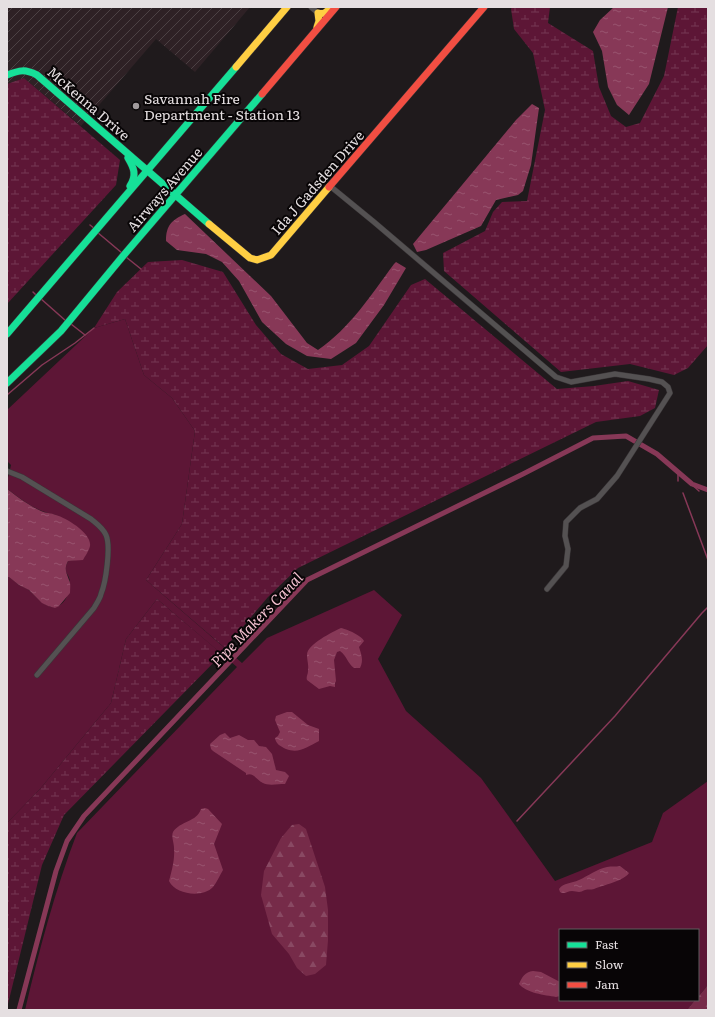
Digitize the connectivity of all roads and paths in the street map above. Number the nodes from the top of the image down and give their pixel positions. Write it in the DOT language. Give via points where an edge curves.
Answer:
graph roads {
  1 [pos="283,7"];
  2 [pos="287,7"];
  3 [pos="311,7"];
  4 [pos="331,7"];
  5 [pos="336,7"];
  6 [pos="484,7"];
  7 [pos="318,14"];
  8 [pos="279,16"];
  9 [pos="315,32"];
  10 [pos="7,75"];
  11 [pos="125,152"];
  12 [pos="147,171"];
  13 [pos="330,186"];
  14 [pos="176,195"];
  15 [pos="114,210"];
  16 [pos="7,334"];
  17 [pos="7,383"];
  18 [pos="7,471"];
  19 [pos="547,589"];
  20 [pos="37,675"];
  1 -- 8 [label="main road"];
  2 -- 8 [label="main road, Airways Avenue"];
  3 -- 7 [label="street"];
  4 -- 7 [label="main road" via="327,12"];
  5 -- 9 [label="main road, Airways Avenue"];
  6 -- 13 [label="main road, Ida J Gadsden Drive"];
  7 -- 9 [label="main road" via="319,21"];
  8 -- 12 [label="main road, Airways Avenue"];
  9 -- 14 [label="main road, Airways Avenue"];
  10 -- 11 [label="main road, McKenna Drive" via="18,71 28,71 37,75"];
  11 -- 12 [label="main road, McKenna Drive"];
  11 -- 15 [label="main road" via="135,168 134,180"];
  12 -- 14 [label="main road, Ida J Gadsden Drive"];
  12 -- 15 [label="main road, Airways Avenue"];
  13 -- 14 [label="main road, Ida J Gadsden Drive" via="271,255 257,260 250,258"];
  13 -- 19 [label="street" via="556,377 571,382 615,374 662,382 668,387 670,393 617,476 598,499 580,508 566,522 566,566"];
  14 -- 17 [label="main road, Airways Avenue" via="68,322"];
  15 -- 16 [label="main road, Airways Avenue"];
  18 -- 20 [label="street" via="17,474 91,519 102,527 107,536 105,578 101,596 94,608"];
}
